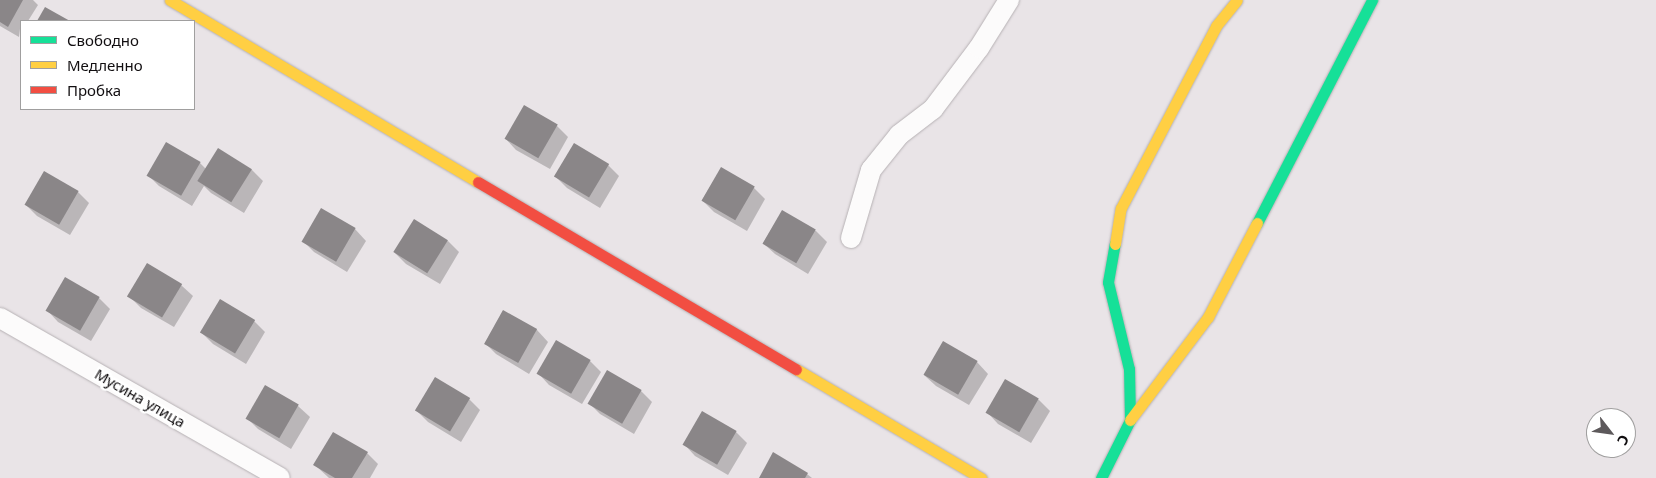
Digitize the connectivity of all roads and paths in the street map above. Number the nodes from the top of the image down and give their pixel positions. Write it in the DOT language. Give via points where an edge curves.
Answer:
graph roads {
  1 [pos="170,0"];
  2 [pos="1009,0"];
  3 [pos="1237,0"];
  4 [pos="1372,0"];
  5 [pos="851,238"];
  6 [pos="0,318"];
  7 [pos="1130,420"];
  8 [pos="280,478"];
  9 [pos="981,478"];
  10 [pos="1101,478"];
  1 -- 9 [label="street"];
  2 -- 5 [label="street" via="979,48 933,109 899,135 871,170"];
  3 -- 7 [label="street" via="1216,26 1121,208 1108,282 1129,369"];
  4 -- 7 [label="street" via="1208,317"];
  6 -- 8 [label="street, Мусина улица"];
  7 -- 10 [label="street"];
}
